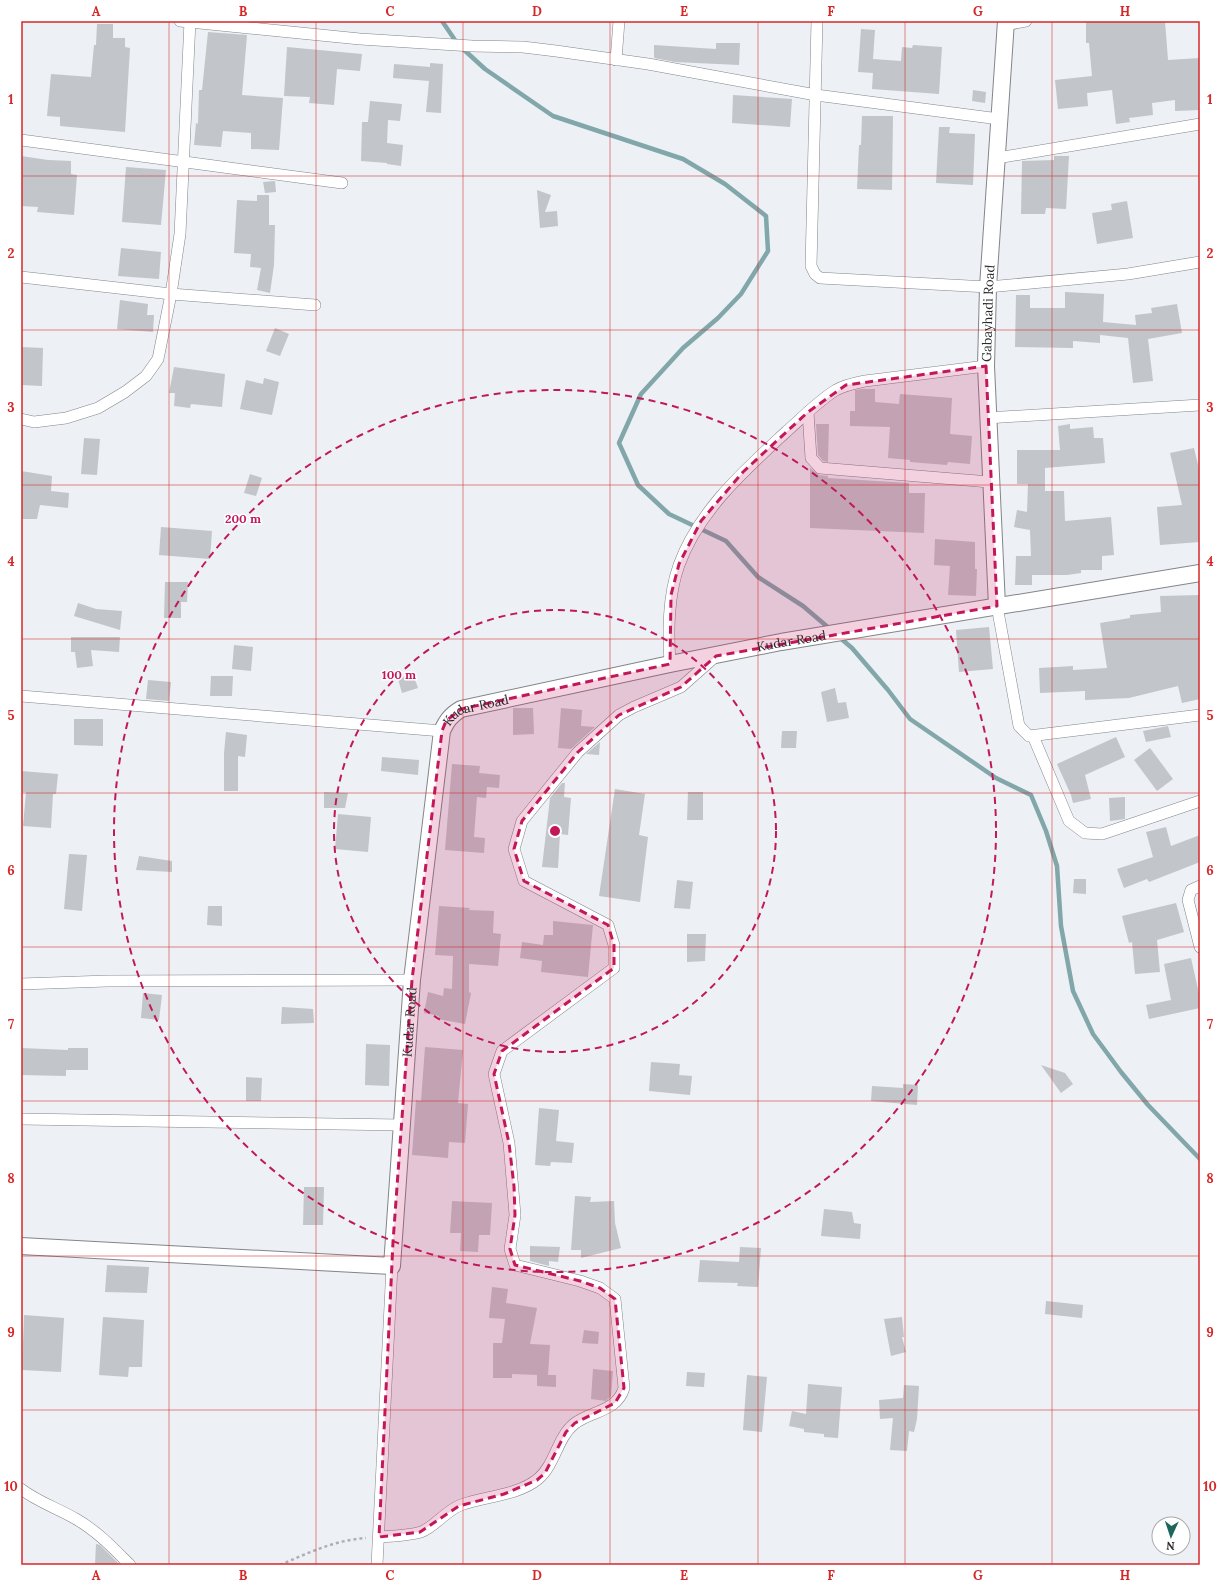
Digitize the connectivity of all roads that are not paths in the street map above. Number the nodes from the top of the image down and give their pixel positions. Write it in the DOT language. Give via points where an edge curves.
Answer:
graph roads {
  1 [pos="186,21"];
  2 [pos="619,21"];
  3 [pos="817,21"];
  4 [pos="1026,21"];
  5 [pos="1006,23"];
  6 [pos="616,60"];
  7 [pos="816,95"];
  8 [pos="999,119"];
  9 [pos="1200,124"];
  10 [pos="21,140"];
  11 [pos="996,158"];
  12 [pos="182,163"];
  13 [pos="342,183"];
  14 [pos="1200,262"];
  15 [pos="21,277"];
  16 [pos="988,287"];
  17 [pos="171,294"];
  18 [pos="315,304"];
  19 [pos="986,366"];
  20 [pos="1200,405"];
  21 [pos="808,412"];
  22 [pos="987,418"];
  23 [pos="21,419"];
  24 [pos="990,482"];
  25 [pos="1200,573"];
  26 [pos="997,606"];
  27 [pos="716,656"];
  28 [pos="670,664"];
  29 [pos="21,696"];
  30 [pos="1199,718"];
  31 [pos="442,731"];
  32 [pos="1033,736"];
  33 [pos="1200,801"];
  34 [pos="1200,886"];
  35 [pos="1200,947"];
  36 [pos="412,980"];
  37 [pos="21,984"];
  38 [pos="21,1119"];
  39 [pos="402,1125"];
  40 [pos="21,1246"];
  41 [pos="392,1266"];
  42 [pos="21,1490"];
  43 [pos="379,1537"];
  44 [pos="130,1565"];
  45 [pos="377,1565"];
  1 -- 6 [label="street" via="360,39 523,47"];
  1 -- 12 [label="street"];
  2 -- 6 [label="street"];
  3 -- 7 [label="street"];
  4 -- 5 [label="street"];
  5 -- 8 [label="street, Gabayhadi Road"];
  6 -- 7 [label="street"];
  7 -- 8 [label="street"];
  7 -- 16 [label="street" via="811,266 815,274 820,278"];
  8 -- 11 [label="street, Gabayhadi Road"];
  9 -- 11 [label="street"];
  10 -- 12 [label="street"];
  11 -- 16 [label="street, Gabayhadi Road"];
  12 -- 13 [label="street"];
  12 -- 17 [label="street" via="180,234"];
  14 -- 16 [label="street" via="1128,274"];
  15 -- 17 [label="street"];
  16 -- 19 [label="street, Gabayhadi Road"];
  17 -- 18 [label="street"];
  17 -- 23 [label="street" via="158,359 146,376 98,408 66,418 34,422"];
  19 -- 21 [label="street" via="846,385"];
  19 -- 22 [label="street, Gabayhadi Road"];
  20 -- 22 [label="street"];
  21 -- 24 [label="street" via="811,458 820,468"];
  21 -- 28 [label="street" via="744,472 701,521 679,564 671,595"];
  22 -- 24 [label="street, Gabayhadi Road"];
  24 -- 26 [label="street, Gabayhadi Road"];
  25 -- 26 [label="street, Kudar Road"];
  26 -- 27 [label="street, Kudar Road" via="781,642"];
  26 -- 32 [label="street" via="1019,726 1025,733"];
  27 -- 28 [label="street, Kudar Road"];
  27 -- 43 [label="street" via="681,687 619,715 578,752 522,820 514,849 524,881 608,925 614,945 614,968 502,1051 494,1074 509,1143 514,1186 515,1215 510,1249 515,1266 580,1281 600,1288 614,1298 624,1388 622,1395 607,1408 575,1423 566,1432 545,1473 537,1480 504,1494 459,1506 420,1532"];
  28 -- 31 [label="street, Kudar Road" via="461,709 452,714"];
  29 -- 31 [label="street"];
  30 -- 32 [label="street"];
  31 -- 36 [label="street, Kudar Road"];
  32 -- 33 [label="street" via="1069,821 1085,833 1102,834"];
  34 -- 35 [label="street" via="1191,890 1188,900"];
  36 -- 37 [label="street"];
  36 -- 39 [label="street, Kudar Road"];
  38 -- 39 [label="street"];
  39 -- 41 [label="street, Kudar Road"];
  40 -- 41 [label="street"];
  41 -- 43 [label="street"];
  42 -- 44 [label="street" via="98,1533"];
  43 -- 45 [label="street"];
}
